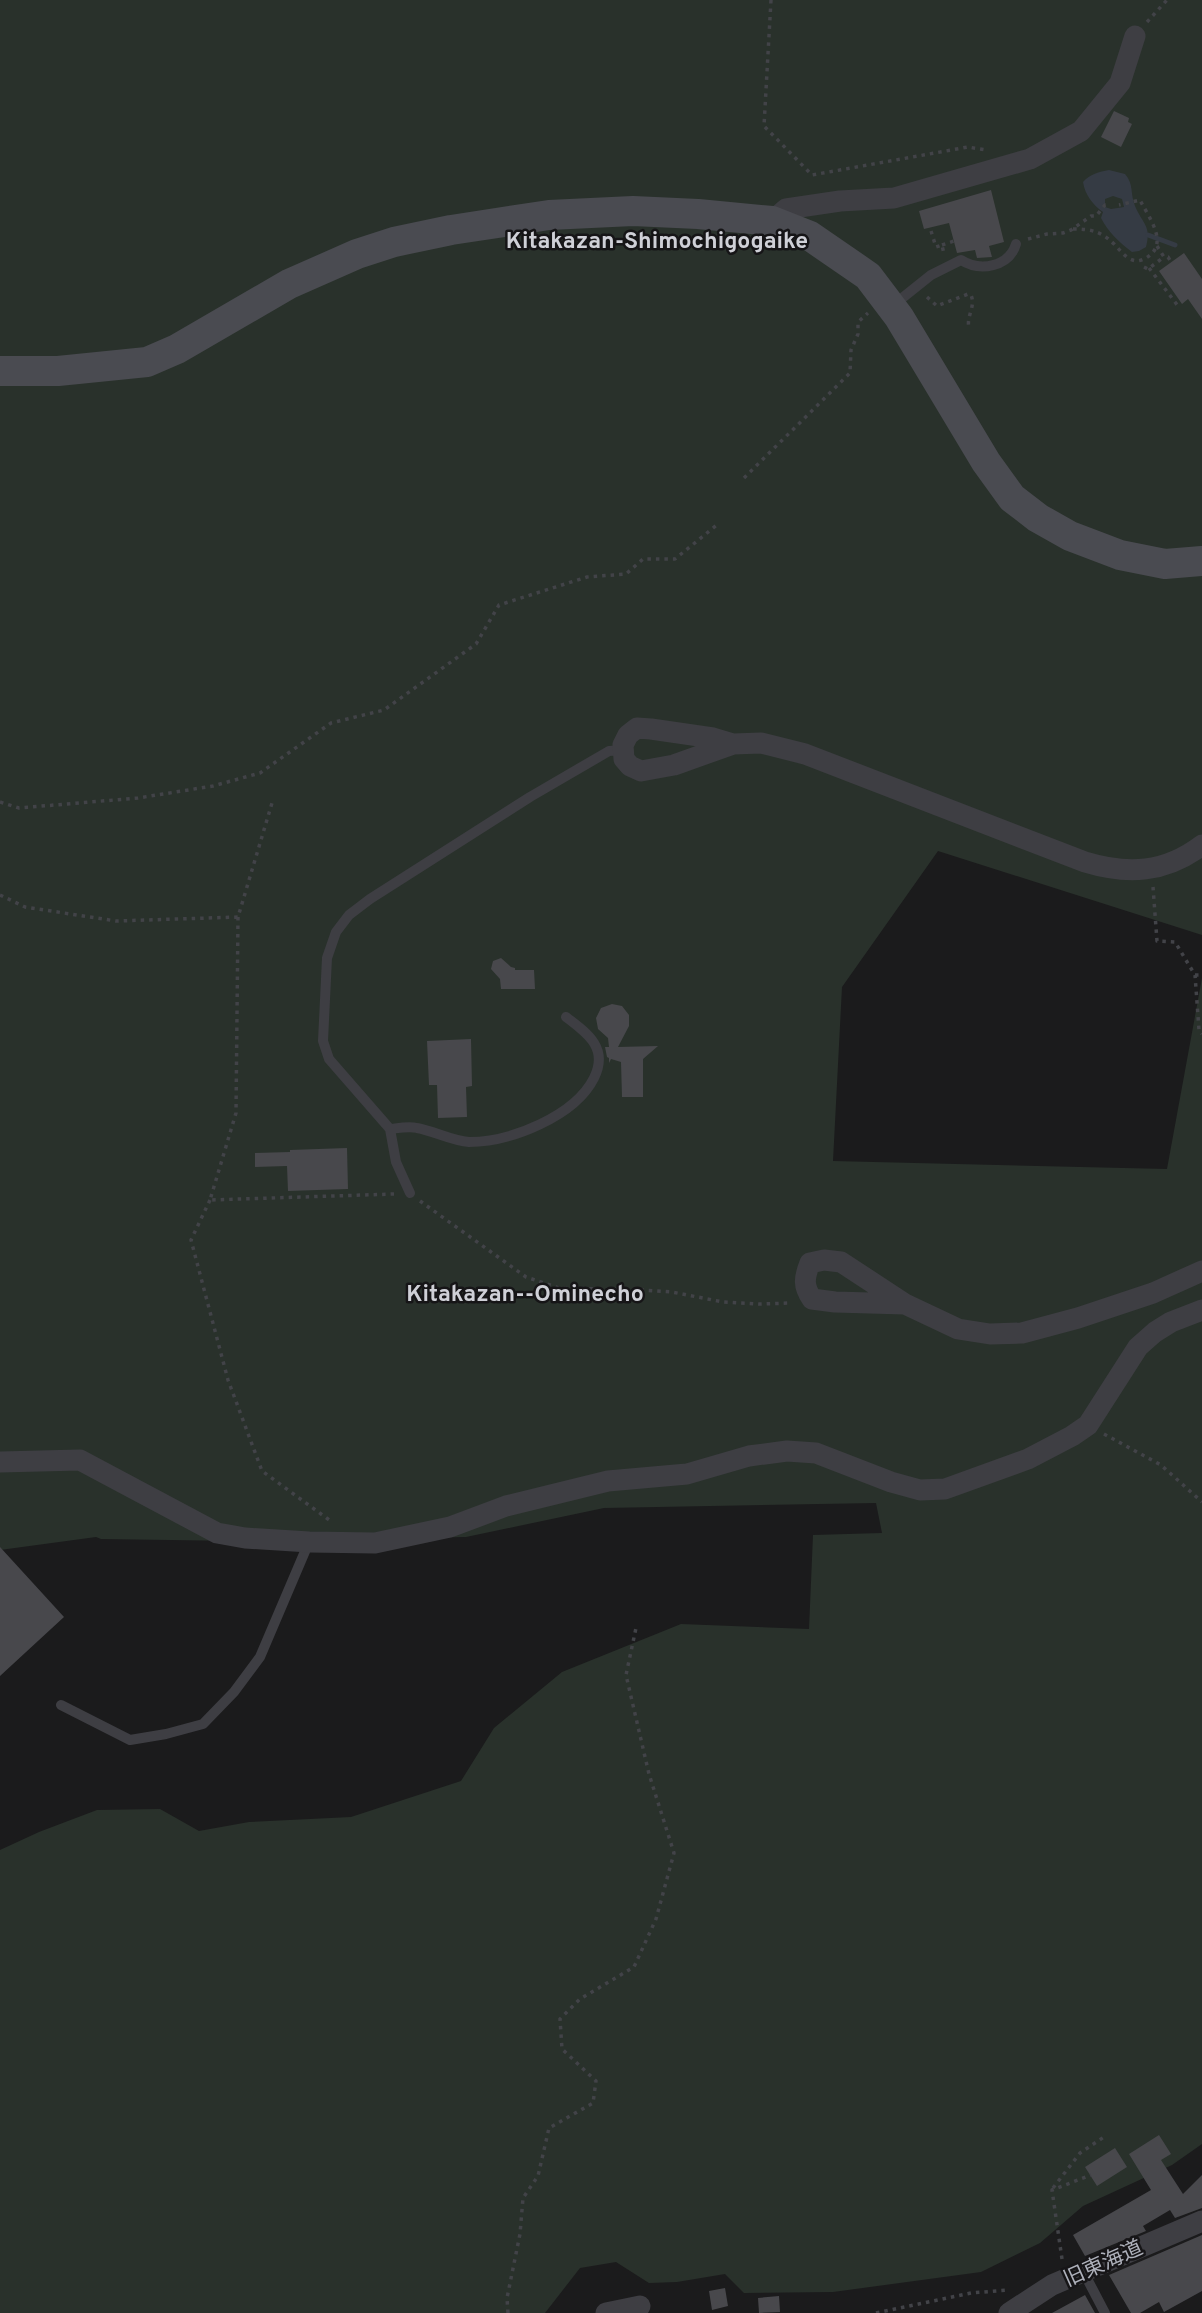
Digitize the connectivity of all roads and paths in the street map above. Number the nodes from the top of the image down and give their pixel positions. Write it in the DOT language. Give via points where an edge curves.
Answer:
graph roads {
  1 [pos="771,0"];
  2 [pos="1167,0"];
  3 [pos="1135,36"];
  4 [pos="993,152"];
  5 [pos="1138,192"];
  6 [pos="1137,201"];
  7 [pos="1107,205"];
  8 [pos="1121,205"];
  9 [pos="772,222"];
  10 [pos="1073,229"];
  11 [pos="931,231"];
  12 [pos="954,241"];
  13 [pos="1019,243"];
  14 [pos="1156,244"];
  15 [pos="942,245"];
  16 [pos="1164,257"];
  17 [pos="946,260"];
  18 [pos="1171,262"];
  19 [pos="1144,265"];
  20 [pos="924,294"];
  21 [pos="891,305"];
  22 [pos="1178,306"];
  23 [pos="969,328"];
  24 [pos="858,334"];
  25 [pos="0,371"];
  26 [pos="744,478"];
  27 [pos="718,524"];
  28 [pos="1202,561"];
  29 [pos="733,744"];
  30 [pos="624,750"];
  31 [pos="0,802"];
  32 [pos="272,803"];
  33 [pos="1202,845"];
  34 [pos="1152,868"];
  35 [pos="0,895"];
  36 [pos="238,917"];
  37 [pos="1195,975"];
  38 [pos="1202,975"];
  39 [pos="566,1017"];
  40 [pos="1202,1034"];
  41 [pos="390,1129"];
  42 [pos="410,1193"];
  43 [pos="210,1200"];
  44 [pos="841,1262"];
  45 [pos="1202,1271"];
  46 [pos="800,1302"];
  47 [pos="835,1302"];
  48 [pos="905,1304"];
  49 [pos="1202,1310"];
  50 [pos="1088,1425"];
  51 [pos="0,1462"];
  52 [pos="1202,1502"];
  53 [pos="309,1542"];
  54 [pos="361,1543"];
  55 [pos="636,1628"];
  56 [pos="61,1705"];
  57 [pos="1104,2137"];
  58 [pos="1091,2175"];
  59 [pos="1052,2190"];
  60 [pos="1202,2221"];
  61 [pos="1077,2274"];
  62 [pos="1042,2292"];
  63 [pos="640,2306"];
  64 [pos="509,2313"];
  65 [pos="606,2313"];
  66 [pos="876,2313"];
  67 [pos="1009,2313"];
  68 [pos="1105,2313"];
  1 -- 4 [label="path" via="764,126 812,175 968,147"];
  2 -- 3 [label="path"];
  3 -- 9 [label="street" via="1120,83 1081,131 1030,159 894,198 786,209"];
  5 -- 6 [label="path"];
  6 -- 8 [label="path"];
  6 -- 14 [label="path" via="1157,234"];
  7 -- 10 [label="path"];
  9 -- 21 [label="street" via="810,236 838,254 868,276"];
  9 -- 25 [label="street" via="633,211 549,215 451,230 357,254 289,284 147,362 58,371"];
  10 -- 13 [label="path"];
  10 -- 19 [label="path" via="1102,233 1131,260"];
  11 -- 15 [label="path" via="936,247"];
  12 -- 15 [label="path"];
  13 -- 21 [label="lane" via="1008,259 993,265 975,267 961,260 942,268"];
  14 -- 16 [label="path"];
  14 -- 19 [label="path"];
  15 -- 17 [label="path"];
  16 -- 18 [label="path"];
  16 -- 19 [label="path"];
  19 -- 22 [label="path"];
  20 -- 23 [label="path" via="937,306 971,295"];
  21 -- 28 [label="street" via="1012,498 1070,536 1120,555 1164,565"];
  24 -- 26 [label="path" via="851,350 850,373"];
  27 -- 31 [label="path" via="675,559 643,559 626,574 587,577 499,605 476,644 384,710 331,723 260,774 138,798 19,808"];
  29 -- 30 [label="street" via="637,728 628,734"];
  29 -- 30 [label="street" via="674,765 641,771 624,759"];
  29 -- 34 [label="street" via="761,743 817,758 1084,862 1108,869"];
  30 -- 41 [label="lane" via="609,751 586,764 370,899 336,932 327,958 323,1041 329,1059"];
  32 -- 36 [label="path"];
  33 -- 34 [label="street" via="1171,864"];
  34 -- 37 [label="path" via="1157,941 1175,942"];
  35 -- 36 [label="path" via="25,907 116,920"];
  36 -- 43 [label="path" via="236,1113"];
  37 -- 38 [label="path"];
  37 -- 40 [label="path"];
  39 -- 41 [label="lane" via="588,1033 598,1050 598,1070 589,1087 569,1106 525,1132 497,1139 467,1142 415,1127"];
  41 -- 42 [label="lane" via="396,1162"];
  42 -- 43 [label="path"];
  42 -- 46 [label="path" via="526,1277 544,1285 672,1292 723,1302"];
  43 -- 54 [label="path" via="191,1240 228,1380 262,1471"];
  44 -- 47 [label="street" via="848,1275 847,1288"];
  44 -- 47 [label="street" via="810,1263 804,1276 812,1299"];
  44 -- 48 [label="street"];
  45 -- 48 [label="street" via="1153,1293 1022,1333 990,1335 958,1329"];
  47 -- 48 [label="street"];
  49 -- 50 [label="street" via="1171,1322 1138,1348"];
  50 -- 52 [label="path" via="1161,1465"];
  50 -- 54 [label="street" via="1028,1459 945,1489 920,1490 816,1453 787,1451 749,1456 687,1474 608,1481 506,1506 450,1527"];
  51 -- 53 [label="street" via="80,1460 217,1533"];
  53 -- 54 [label="street"];
  53 -- 56 [label="lane" via="260,1657 203,1724 130,1741"];
  55 -- 64 [label="path" via="626,1675 649,1774 674,1853 656,1919 634,1967 580,1999 560,2019 562,2049 596,2081 593,2103 549,2127 538,2176 523,2198 507,2298"];
  57 -- 59 [label="path" via="1080,2153"];
  58 -- 59 [label="path"];
  59 -- 61 [label="path" via="1061,2257"];
  60 -- 61 [label="street, 旧東海道"];
  61 -- 62 [label="street, 旧東海道"];
  61 -- 68 [label="lane"];
  62 -- 66 [label="path" via="971,2293"];
  62 -- 67 [label="street, 旧東海道"];
  63 -- 65 [label="street"];
}
